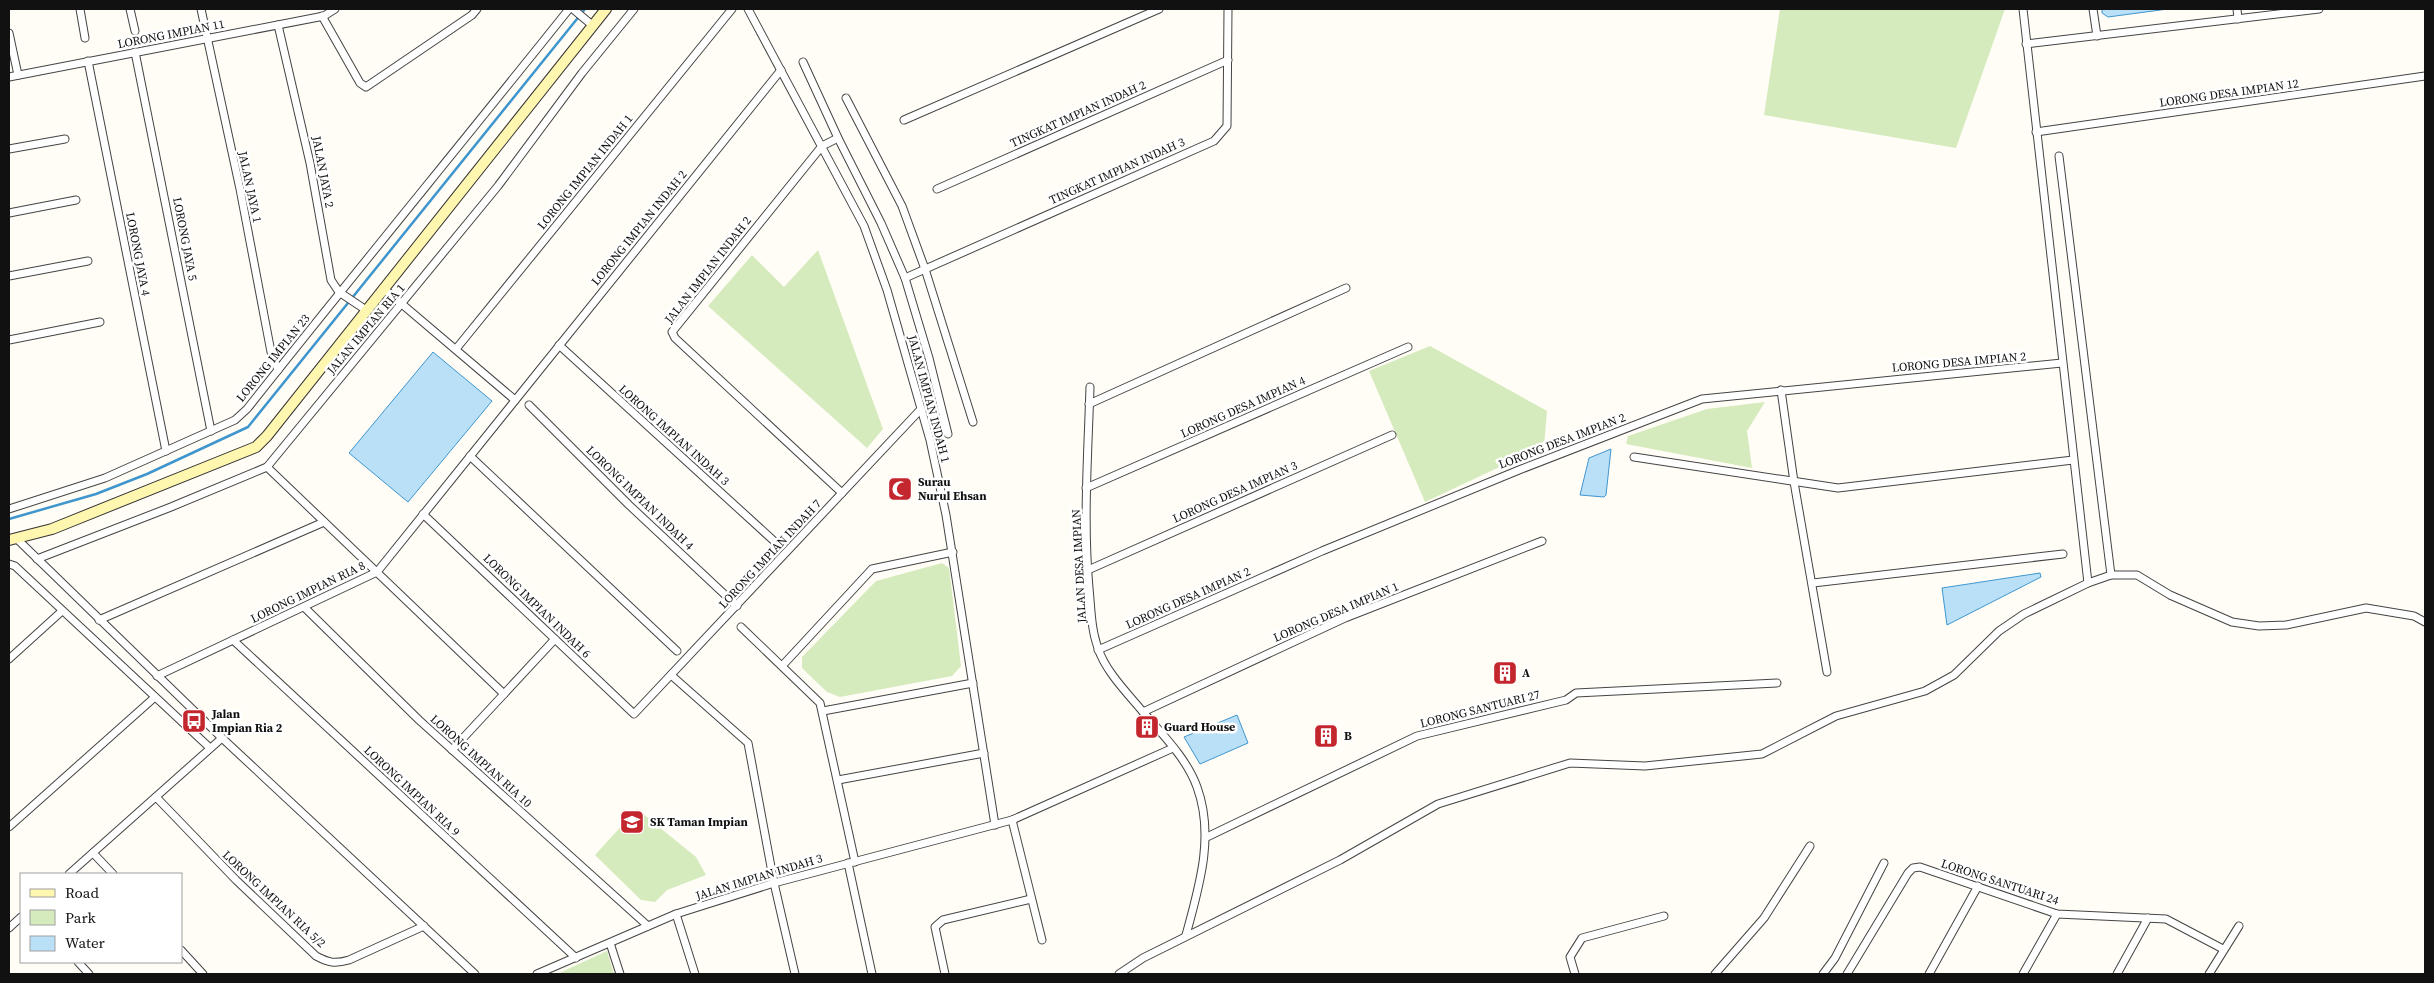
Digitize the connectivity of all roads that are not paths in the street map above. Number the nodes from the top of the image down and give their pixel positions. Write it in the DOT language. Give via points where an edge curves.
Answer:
graph roads {
  1 [pos="80,9"];
  2 [pos="130,9"];
  3 [pos="201,9"];
  4 [pos="335,9"];
  5 [pos="477,9"];
  6 [pos="606,9"];
  7 [pos="634,9"];
  8 [pos="732,9"];
  9 [pos="748,9"];
  10 [pos="1159,9"];
  11 [pos="1228,9"];
  12 [pos="2023,9"];
  13 [pos="2093,9"];
  14 [pos="2237,9"];
  15 [pos="2319,9"];
  16 [pos="572,10"];
  17 [pos="322,16"];
  18 [pos="2238,19"];
  19 [pos="588,22"];
  20 [pos="278,25"];
  21 [pos="134,31"];
  22 [pos="9,33"];
  23 [pos="2097,36"];
  24 [pos="86,38"];
  25 [pos="206,38"];
  26 [pos="2026,44"];
  27 [pos="135,52"];
  28 [pos="1228,60"];
  29 [pos="88,61"];
  30 [pos="803,62"];
  31 [pos="781,70"];
  32 [pos="18,75"];
  33 [pos="2425,76"];
  34 [pos="9,77"];
  35 [pos="846,98"];
  36 [pos="904,120"];
  37 [pos="2036,132"];
  38 [pos="838,138"];
  39 [pos="64,139"];
  40 [pos="822,146"];
  41 [pos="9,150"];
  42 [pos="2059,156"];
  43 [pos="937,189"];
  44 [pos="76,200"];
  45 [pos="9,213"];
  46 [pos="88,261"];
  47 [pos="924,269"];
  48 [pos="9,276"];
  49 [pos="905,278"];
  50 [pos="383,288"];
  51 [pos="1346,288"];
  52 [pos="340,292"];
  53 [pos="403,305"];
  54 [pos="362,307"];
  55 [pos="100,322"];
  56 [pos="9,340"];
  57 [pos="559,345"];
  58 [pos="1408,347"];
  59 [pos="456,349"];
  60 [pos="2062,363"];
  61 [pos="278,370"];
  62 [pos="1090,387"];
  63 [pos="1781,390"];
  64 [pos="515,400"];
  65 [pos="1089,404"];
  66 [pos="529,405"];
  67 [pos="921,409"];
  68 [pos="973,422"];
  69 [pos="211,431"];
  70 [pos="948,434"];
  71 [pos="1392,435"];
  72 [pos="166,451"];
  73 [pos="470,456"];
  74 [pos="1634,458"];
  75 [pos="2074,460"];
  76 [pos="267,467"];
  77 [pos="1794,482"];
  78 [pos="1086,488"];
  79 [pos="842,493"];
  80 [pos="9,509"];
  81 [pos="423,514"];
  82 [pos="324,522"];
  83 [pos="13,540"];
  84 [pos="774,541"];
  85 [pos="1542,541"];
  86 [pos="953,552"];
  87 [pos="2063,554"];
  88 [pos="37,559"];
  89 [pos="12,565"];
  90 [pos="1088,570"];
  91 [pos="377,572"];
  92 [pos="2112,575"];
  93 [pos="1812,583"];
  94 [pos="2088,584"];
  95 [pos="737,606"];
  96 [pos="304,607"];
  97 [pos="62,611"];
  98 [pos="99,620"];
  99 [pos="2425,622"];
  100 [pos="742,627"];
  101 [pos="555,639"];
  102 [pos="233,640"];
  103 [pos="1098,650"];
  104 [pos="676,651"];
  105 [pos="9,659"];
  106 [pos="782,666"];
  107 [pos="1827,672"];
  108 [pos="671,675"];
  109 [pos="157,676"];
  110 [pos="973,683"];
  111 [pos="1777,683"];
  112 [pos="504,694"];
  113 [pos="155,697"];
  114 [pos="823,711"];
  115 [pos="1143,712"];
  116 [pos="634,714"];
  117 [pos="222,738"];
  118 [pos="210,748"];
  119 [pos="1173,748"];
  120 [pos="452,750"];
  121 [pos="984,753"];
  122 [pos="838,780"];
  123 [pos="156,797"];
  124 [pos="1012,820"];
  125 [pos="995,825"];
  126 [pos="9,827"];
  127 [pos="1207,837"];
  128 [pos="1810,846"];
  129 [pos="93,853"];
  130 [pos="851,862"];
  131 [pos="1884,863"];
  132 [pos="70,873"];
  133 [pos="112,873"];
  134 [pos="774,883"];
  135 [pos="1978,886"];
  136 [pos="1032,899"];
  137 [pos="676,914"];
  138 [pos="2057,914"];
  139 [pos="1664,916"];
  140 [pos="20,917"];
  141 [pos="2148,918"];
  142 [pos="424,926"];
  143 [pos="648,926"];
  144 [pos="2239,926"];
  145 [pos="9,928"];
  146 [pos="1186,935"];
  147 [pos="1042,940"];
  148 [pos="610,943"];
  149 [pos="2223,949"];
  150 [pos="182,951"];
  151 [pos="576,958"];
  152 [pos="79,963"];
  153 [pos="89,974"];
  154 [pos="203,974"];
  155 [pos="475,974"];
  156 [pos="538,974"];
  157 [pos="620,974"];
  158 [pos="696,974"];
  159 [pos="795,974"];
  160 [pos="872,974"];
  161 [pos="945,974"];
  162 [pos="1119,974"];
  163 [pos="1575,974"];
  164 [pos="1714,974"];
  165 [pos="1823,974"];
  166 [pos="1847,974"];
  167 [pos="1929,974"];
  168 [pos="2023,974"];
  169 [pos="2117,974"];
  170 [pos="2209,974"];
  1 -- 24 [label="street"];
  2 -- 21 [label="street"];
  3 -- 25 [label="street, JALAN JAYA 1"];
  4 -- 17 [label="street, LORONG IMPIAN 11"];
  5 -- 17 [label="street" via="366,87 360,83"];
  6 -- 19 [label="street, JALAN IMPIAN RIA 1"];
  7 -- 53 [label="street, JALAN IMPIAN RIA 1"];
  8 -- 59 [label="street, LORONG IMPIAN INDAH 1"];
  9 -- 31 [label="street, JALAN IMPIAN INDAH 1"];
  10 -- 36 [label="street"];
  11 -- 28 [label="street, TINGKAT IMPIAN INDAH 3"];
  12 -- 26 [label="street"];
  13 -- 23 [label="street"];
  14 -- 18 [label="street"];
  15 -- 18 [label="street"];
  16 -- 19 [label="street"];
  16 -- 52 [label="street, LORONG IMPIAN 23"];
  17 -- 20 [label="street, LORONG IMPIAN 11"];
  18 -- 23 [label="street"];
  19 -- 50 [label="street, JALAN IMPIAN RIA 1"];
  20 -- 25 [label="street, LORONG IMPIAN 11"];
  20 -- 52 [label="street, JALAN JAYA 2" via="310,163 331,280"];
  22 -- 32 [label="street"];
  23 -- 26 [label="street"];
  25 -- 27 [label="street, LORONG IMPIAN 11"];
  25 -- 61 [label="street, JALAN JAYA 1" via="240,188 270,352"];
  26 -- 37 [label="street"];
  27 -- 29 [label="street, LORONG IMPIAN 11"];
  27 -- 69 [label="street, LORONG JAYA 5"];
  28 -- 43 [label="street, TINGKAT IMPIAN INDAH 2"];
  28 -- 47 [label="street, TINGKAT IMPIAN INDAH 3" via="1227,126 1214,141"];
  29 -- 32 [label="street, LORONG IMPIAN 11"];
  29 -- 72 [label="street, LORONG JAYA 4"];
  30 -- 38 [label="street, JALAN IMPIAN INDAH 1"];
  31 -- 40 [label="street, JALAN IMPIAN INDAH 1"];
  31 -- 57 [label="street, LORONG IMPIAN INDAH 2"];
  32 -- 34 [label="street, LORONG IMPIAN 11"];
  33 -- 37 [label="street, LORONG DESA IMPIAN 12"];
  35 -- 47 [label="street" via="902,206"];
  37 -- 60 [label="street"];
  38 -- 40 [label="street, JALAN IMPIAN INDAH 2"];
  38 -- 49 [label="street, JALAN IMPIAN INDAH 1" via="882,223"];
  39 -- 41 [label="street"];
  40 -- 67 [label="street, JALAN IMPIAN INDAH 1" via="864,226 887,290"];
  40 -- 79 [label="street, JALAN IMPIAN INDAH 2" via="672,332"];
  42 -- 92 [label="street"];
  44 -- 45 [label="street"];
  46 -- 48 [label="street"];
  47 -- 49 [label="street, TINGKAT IMPIAN INDAH 3"];
  47 -- 68 [label="street"];
  49 -- 70 [label="street, JALAN IMPIAN INDAH 1"];
  50 -- 53 [label="street"];
  50 -- 54 [label="street, JALAN IMPIAN RIA 1"];
  51 -- 65 [label="street"];
  52 -- 54 [label="street"];
  52 -- 61 [label="street, LORONG IMPIAN 23"];
  53 -- 59 [label="street"];
  53 -- 76 [label="street, JALAN IMPIAN RIA 1"];
  54 -- 83 [label="street, JALAN IMPIAN RIA 1" via="256,447 52,529"];
  55 -- 56 [label="street"];
  57 -- 64 [label="street, LORONG IMPIAN INDAH 2"];
  57 -- 84 [label="street, LORONG IMPIAN INDAH 3"];
  58 -- 78 [label="street, LORONG DESA IMPIAN 4"];
  59 -- 64 [label="street"];
  60 -- 63 [label="street, LORONG DESA IMPIAN 2"];
  60 -- 75 [label="street"];
  61 -- 69 [label="street, LORONG IMPIAN 23" via="236,420"];
  62 -- 65 [label="street, JALAN DESA IMPIAN"];
  63 -- 77 [label="street"];
  63 -- 103 [label="street, LORONG DESA IMPIAN 2" via="1702,399 1322,551"];
  64 -- 73 [label="street, LORONG IMPIAN RIA 8"];
  65 -- 78 [label="street, JALAN DESA IMPIAN"];
  66 -- 95 [label="street, LORONG IMPIAN INDAH 4" via="628,505"];
  67 -- 79 [label="street, LORONG IMPIAN INDAH 7"];
  67 -- 86 [label="street, JALAN IMPIAN INDAH 1"];
  69 -- 72 [label="street, LORONG IMPIAN 23"];
  71 -- 90 [label="street, LORONG DESA IMPIAN 3"];
  72 -- 80 [label="street, LORONG IMPIAN 23" via="105,478"];
  73 -- 81 [label="street, LORONG IMPIAN RIA 8"];
  73 -- 104 [label="street"];
  74 -- 77 [label="street"];
  75 -- 77 [label="street" via="1838,488"];
  75 -- 94 [label="street"];
  76 -- 82 [label="street"];
  76 -- 88 [label="street, JALAN IMPIAN RIA 1"];
  77 -- 93 [label="street"];
  78 -- 90 [label="street, JALAN DESA IMPIAN"];
  79 -- 95 [label="street, LORONG IMPIAN INDAH 7"];
  81 -- 91 [label="street, LORONG IMPIAN RIA 8"];
  81 -- 101 [label="street, LORONG IMPIAN INDAH 6"];
  82 -- 91 [label="street"];
  82 -- 98 [label="street"];
  83 -- 88 [label="street"];
  85 -- 115 [label="street, LORONG DESA IMPIAN 1" via="1345,618"];
  86 -- 106 [label="street" via="872,569"];
  86 -- 110 [label="street, JALAN IMPIAN INDAH 1"];
  87 -- 93 [label="street"];
  88 -- 98 [label="street"];
  89 -- 97 [label="street"];
  90 -- 103 [label="street, JALAN DESA IMPIAN"];
  91 -- 96 [label="street, LORONG IMPIAN RIA 8"];
  91 -- 112 [label="street"];
  92 -- 94 [label="street"];
  92 -- 99 [label="street" via="2136,575 2170,595 2232,622 2286,625 2366,608 2414,616"];
  93 -- 107 [label="street"];
  94 -- 146 [label="street" via="2024,614 1999,631 1954,675 1925,691 1836,716 1762,754 1645,766 1570,763 1438,804 1340,860"];
  95 -- 108 [label="street, LORONG IMPIAN INDAH 7"];
  96 -- 102 [label="street, LORONG IMPIAN RIA 8"];
  96 -- 120 [label="street, LORONG IMPIAN RIA 10"];
  97 -- 105 [label="street"];
  97 -- 113 [label="street"];
  98 -- 109 [label="street"];
  100 -- 106 [label="street"];
  101 -- 112 [label="street"];
  101 -- 116 [label="street, LORONG IMPIAN INDAH 6"];
  102 -- 109 [label="street, LORONG IMPIAN RIA 8"];
  102 -- 151 [label="street, LORONG IMPIAN RIA 9"];
  103 -- 115 [label="street, JALAN DESA IMPIAN" via="1121,686"];
  106 -- 114 [label="street" via="820,703"];
  108 -- 116 [label="street, LORONG IMPIAN INDAH 7"];
  108 -- 134 [label="street" via="748,742"];
  109 -- 117 [label="street"];
  110 -- 114 [label="street"];
  110 -- 121 [label="street, JALAN IMPIAN INDAH 1"];
  111 -- 127 [label="street, LORONG SANTUARI 27" via="1576,693 1566,700 1417,736"];
  112 -- 120 [label="street"];
  113 -- 118 [label="street"];
  113 -- 126 [label="street"];
  114 -- 122 [label="street"];
  115 -- 119 [label="street, JALAN DESA IMPIAN"];
  117 -- 118 [label="street"];
  117 -- 142 [label="street"];
  118 -- 123 [label="street"];
  119 -- 124 [label="street, JALAN IMPIAN INDAH 3"];
  119 -- 127 [label="street, JALAN DESA IMPIAN" via="1197,786"];
  120 -- 143 [label="street, LORONG IMPIAN RIA 10"];
  121 -- 122 [label="street"];
  121 -- 125 [label="street, JALAN IMPIAN INDAH 1"];
  122 -- 130 [label="street"];
  123 -- 129 [label="street"];
  123 -- 142 [label="street, LORONG IMPIAN RIA 5/2" via="236,880 316,956 326,961 336,964 349,960"];
  124 -- 125 [label="street, JALAN IMPIAN INDAH 3"];
  124 -- 136 [label="street"];
  125 -- 130 [label="street, JALAN IMPIAN INDAH 3"];
  127 -- 146 [label="street" via="1198,893"];
  128 -- 164 [label="street" via="1764,918"];
  129 -- 132 [label="street"];
  129 -- 133 [label="street"];
  130 -- 134 [label="street, JALAN IMPIAN INDAH 3"];
  130 -- 160 [label="street"];
  131 -- 165 [label="street" via="1835,958"];
  134 -- 137 [label="street, JALAN IMPIAN INDAH 3"];
  134 -- 159 [label="street"];
  135 -- 138 [label="street, LORONG SANTUARI 24"];
  135 -- 166 [label="street, LORONG SANTUARI 24" via="1920,867 1913,868"];
  135 -- 167 [label="street"];
  136 -- 147 [label="street"];
  136 -- 161 [label="street" via="943,920 935,927"];
  137 -- 143 [label="street, JALAN IMPIAN INDAH 3"];
  137 -- 158 [label="street"];
  138 -- 141 [label="street, LORONG SANTUARI 24"];
  138 -- 168 [label="street"];
  139 -- 163 [label="street" via="1582,938 1570,957"];
  140 -- 145 [label="street"];
  141 -- 149 [label="street, LORONG SANTUARI 24" via="2166,919"];
  141 -- 169 [label="street"];
  142 -- 155 [label="street"];
  143 -- 148 [label="street, JALAN IMPIAN INDAH 3"];
  144 -- 149 [label="street"];
  146 -- 162 [label="street"];
  148 -- 151 [label="street, JALAN IMPIAN INDAH 3"];
  148 -- 157 [label="street"];
  149 -- 170 [label="street"];
  150 -- 154 [label="street"];
  151 -- 156 [label="street, JALAN IMPIAN INDAH 3"];
  152 -- 153 [label="street"];
}
